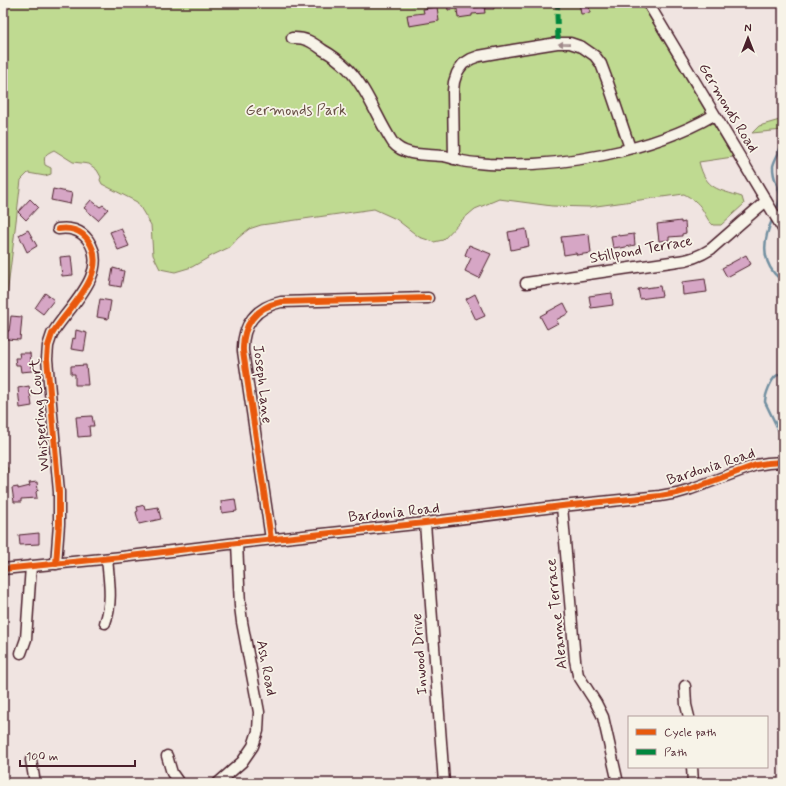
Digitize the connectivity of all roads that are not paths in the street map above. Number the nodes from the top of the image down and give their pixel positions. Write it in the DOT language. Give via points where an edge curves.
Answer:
graph roads {
  1 [pos="648,3"];
  2 [pos="292,38"];
  3 [pos="714,115"];
  4 [pos="630,148"];
  5 [pos="454,159"];
  6 [pos="766,201"];
  7 [pos="58,229"];
  8 [pos="783,229"];
  9 [pos="526,283"];
  10 [pos="428,298"];
  11 [pos="783,462"];
  12 [pos="562,506"];
  13 [pos="424,523"];
  14 [pos="271,539"];
  15 [pos="237,543"];
  16 [pos="107,559"];
  17 [pos="56,564"];
  18 [pos="31,566"];
  19 [pos="3,569"];
  20 [pos="105,623"];
  21 [pos="21,653"];
  22 [pos="685,686"];
  23 [pos="689,716"];
  24 [pos="167,756"];
  25 [pos="31,760"];
  26 [pos="692,768"];
  27 [pos="35,783"];
  28 [pos="179,783"];
  29 [pos="218,783"];
  30 [pos="444,783"];
  31 [pos="618,783"];
  32 [pos="693,783"];
  1 -- 3 [label="street, Germonds Road"];
  2 -- 5 [label="street" via="306,39 347,68 359,83 390,139 399,149"];
  3 -- 4 [label="street" via="683,130"];
  3 -- 6 [label="street, Germonds Road"];
  4 -- 5 [label="street" via="575,160 533,164 490,164"];
  4 -- 5 [label="street, one-way" via="608,80 598,59 591,52 578,46 557,43 479,56 463,64 457,73 453,91"];
  6 -- 8 [label="street, Germonds Road"];
  6 -- 9 [label="street, Stillpond Terrace" via="710,250 692,259"];
  7 -- 17 [label="street, Whispering Court" via="73,229 86,237 91,246 94,262 93,274 88,284 52,334 48,346 59,492"];
  10 -- 14 [label="street, Joseph Lane" via="281,302 265,307 251,320 244,335 243,351"];
  11 -- 12 [label="street, Bardonia Road" via="751,466 676,494"];
  12 -- 13 [label="street, Bardonia Road"];
  12 -- 31 [label="street, Aleanne Terrace" via="578,675 603,716"];
  13 -- 14 [label="street, Bardonia Road"];
  13 -- 30 [label="street, Inwood Drive"];
  14 -- 15 [label="street, Bardonia Road"];
  15 -- 16 [label="street, Bardonia Road"];
  15 -- 29 [label="street, Ash Road" via="240,606 259,712 258,731 253,746 242,762"];
  16 -- 17 [label="street, Bardonia Road"];
  16 -- 20 [label="street" via="110,600"];
  17 -- 18 [label="street, Bardonia Road"];
  18 -- 19 [label="street, Bardonia Road"];
  18 -- 21 [label="street" via="26,638"];
  22 -- 23 [label="street"];
  24 -- 28 [label="street" via="172,773"];
  25 -- 27 [label="street"];
  26 -- 32 [label="street"];
}
